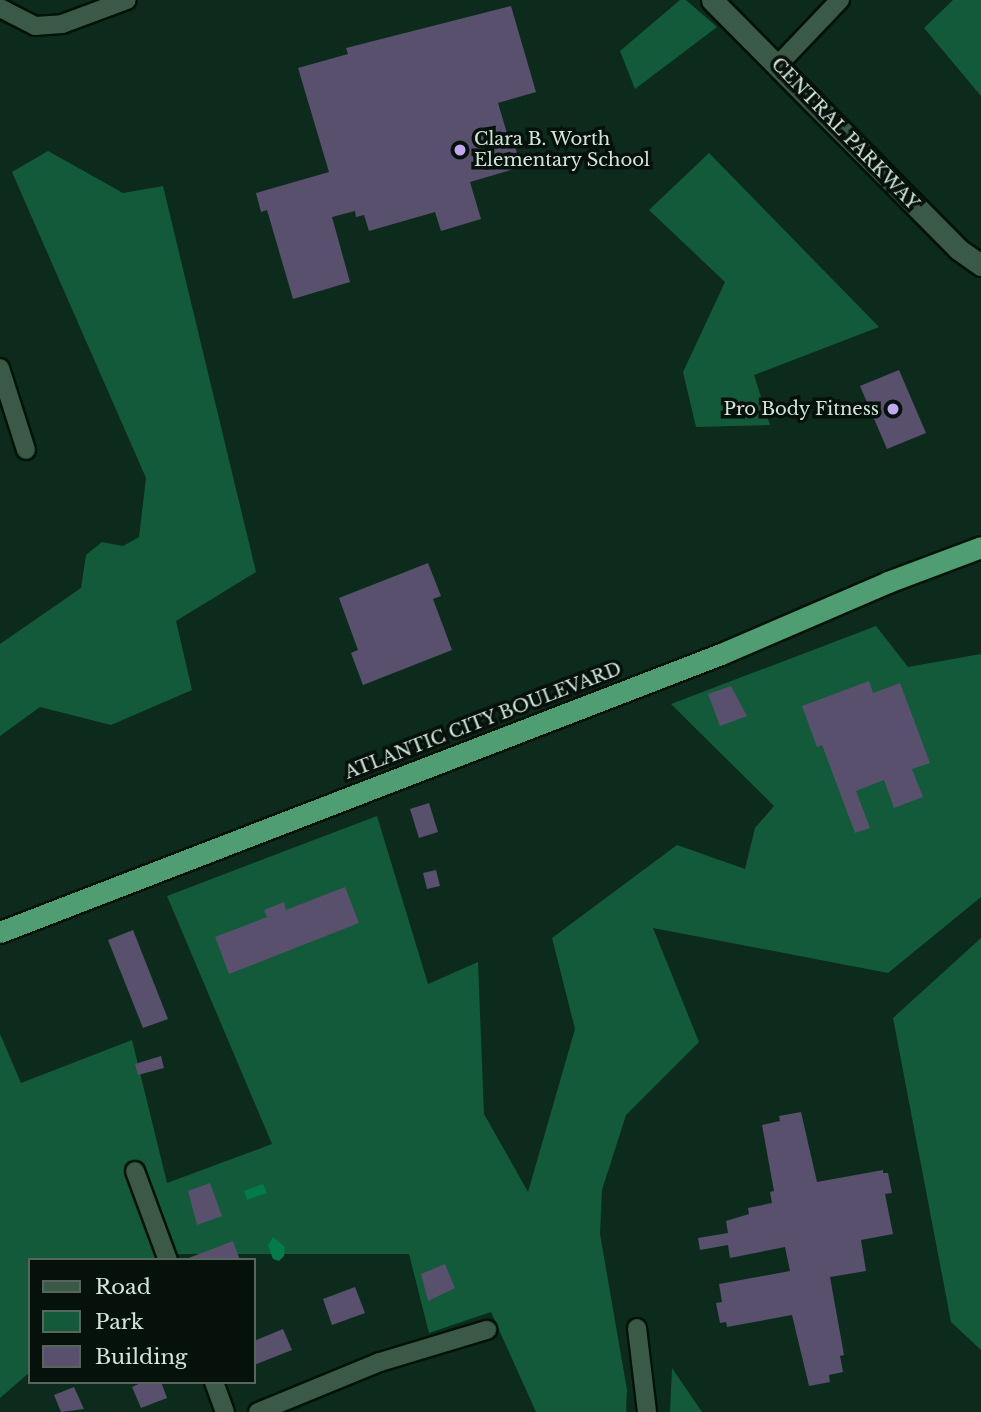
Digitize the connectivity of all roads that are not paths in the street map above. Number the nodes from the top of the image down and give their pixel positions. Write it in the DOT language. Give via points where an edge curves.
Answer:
graph roads {
  1 [pos="127,0"];
  2 [pos="712,0"];
  3 [pos="841,0"];
  4 [pos="0,8"];
  5 [pos="778,65"];
  6 [pos="981,265"];
  7 [pos="0,368"];
  8 [pos="26,450"];
  9 [pos="981,547"];
  10 [pos="0,932"];
  11 [pos="135,1171"];
  12 [pos="167,1258"];
  13 [pos="637,1328"];
  14 [pos="487,1330"];
  15 [pos="215,1384"];
  16 [pos="225,1412"];
  17 [pos="258,1412"];
  18 [pos="647,1412"];
  1 -- 4 [label="street" via="62,24 35,26"];
  2 -- 5 [label="main road, CENTRAL PARKWAY"];
  3 -- 5 [label="street"];
  5 -- 6 [label="main road, CENTRAL PARKWAY" via="958,249"];
  7 -- 8 [label="street"];
  9 -- 10 [label="highway, ATLANTIC CITY BOULEVARD" via="721,654"];
  11 -- 12 [label="street"];
  13 -- 18 [label="street"];
  14 -- 17 [label="street" via="380,1362"];
  15 -- 16 [label="street"];
}
